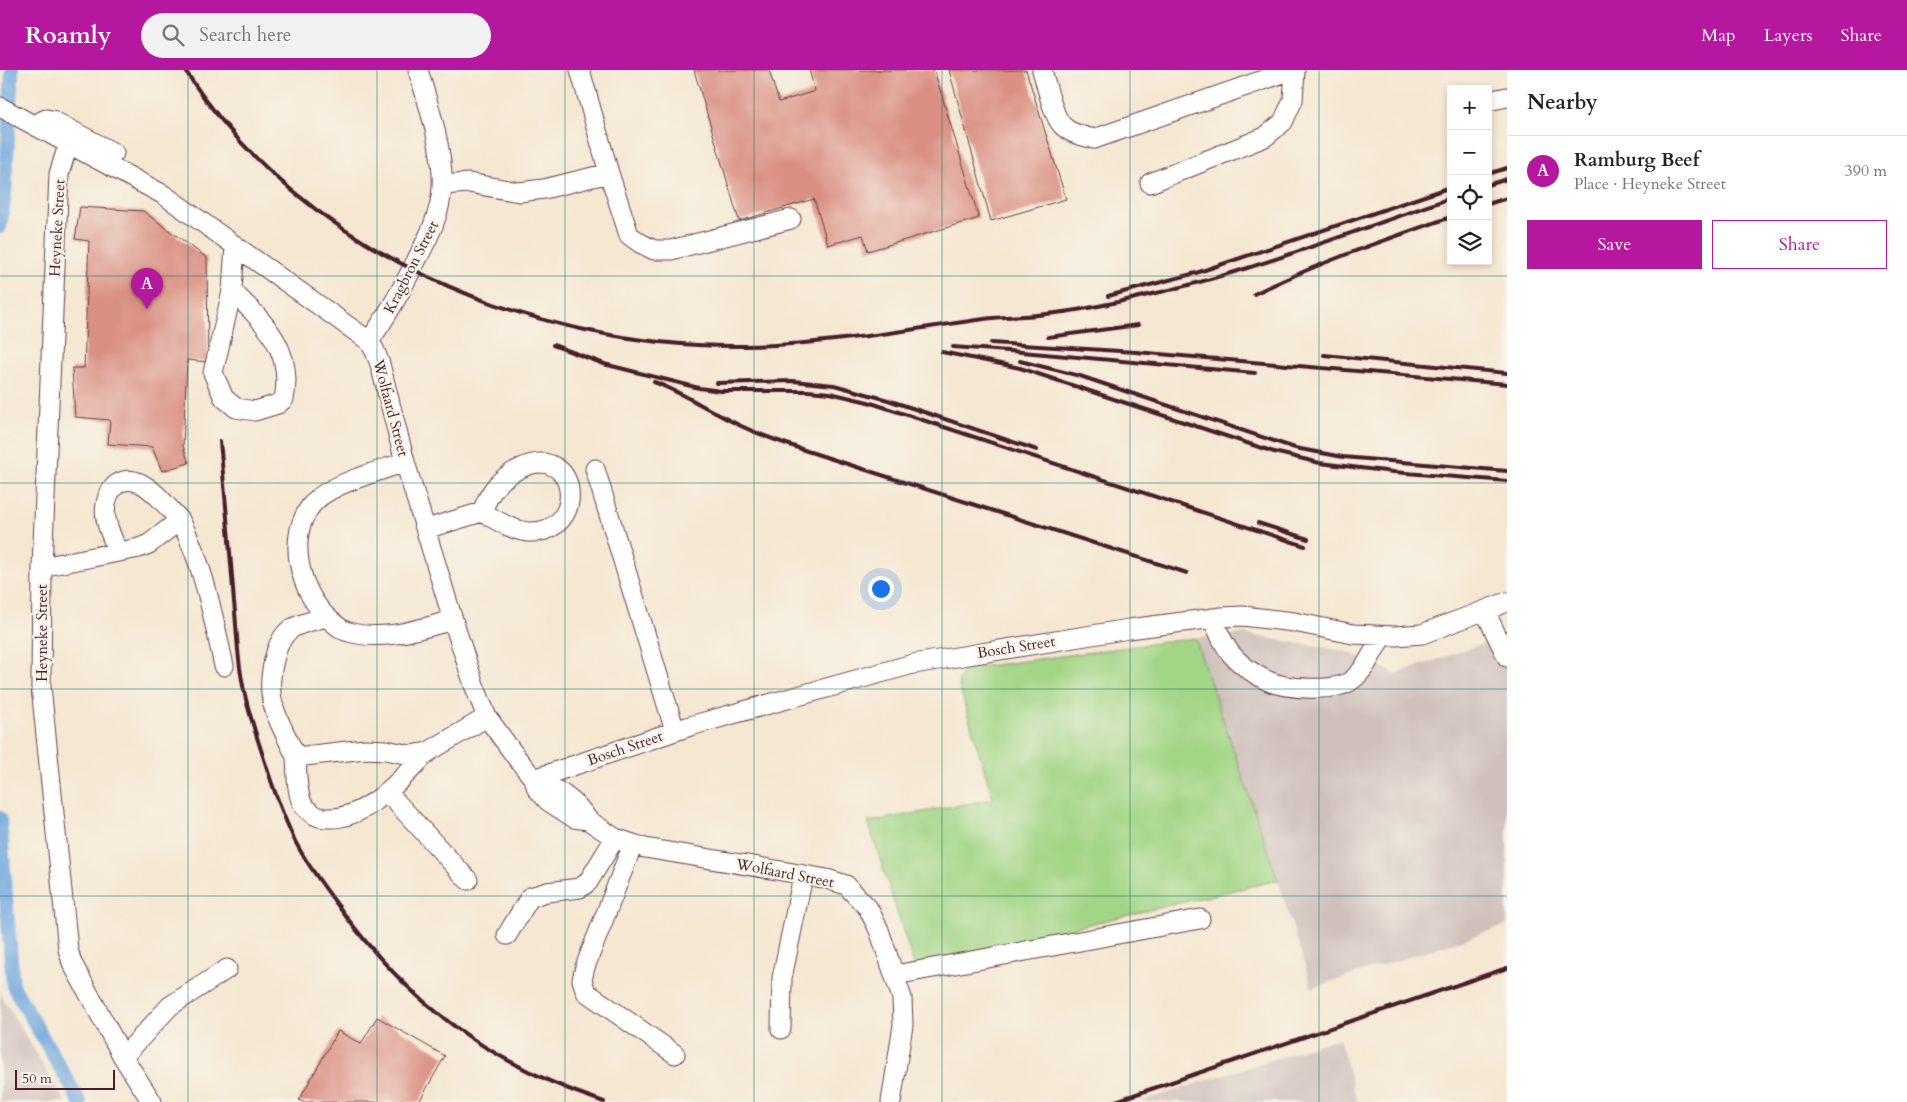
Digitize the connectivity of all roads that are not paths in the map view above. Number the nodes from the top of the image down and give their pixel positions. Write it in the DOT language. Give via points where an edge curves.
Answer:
graph roads {
  1 [pos="418,70"];
  2 [pos="580,70"];
  3 [pos="1042,70"];
  4 [pos="1294,70"];
  5 [pos="1507,97"];
  6 [pos="1492,100"];
  7 [pos="2,108"];
  8 [pos="30,122"];
  9 [pos="69,142"];
  10 [pos="609,173"];
  11 [pos="1150,183"];
  12 [pos="442,185"];
  13 [pos="164,195"];
  14 [pos="791,219"];
  15 [pos="235,245"];
  16 [pos="232,291"];
  17 [pos="368,341"];
  18 [pos="405,462"];
  19 [pos="595,469"];
  20 [pos="482,512"];
  21 [pos="180,520"];
  22 [pos="426,529"];
  23 [pos="118,552"];
  24 [pos="42,567"];
  25 [pos="1507,602"];
  26 [pos="1484,611"];
  27 [pos="327,617"];
  28 [pos="1212,618"];
  29 [pos="453,620"];
  30 [pos="1382,636"];
  31 [pos="1507,657"];
  32 [pos="224,666"];
  33 [pos="487,717"];
  34 [pos="675,731"];
  35 [pos="428,752"];
  36 [pos="296,757"];
  37 [pos="580,763"];
  38 [pos="534,779"];
  39 [pos="387,792"];
  40 [pos="569,799"];
  41 [pos="588,820"];
  42 [pos="624,841"];
  43 [pos="803,876"];
  44 [pos="468,880"];
  45 [pos="1200,919"];
  46 [pos="507,935"];
  47 [pos="227,969"];
  48 [pos="895,975"];
  49 [pos="781,1029"];
  50 [pos="676,1054"];
  51 [pos="123,1057"];
  52 [pos="152,1102"];
  53 [pos="891,1102"];
  1 -- 12 [label="street, Kragbron Street" via="438,144"];
  2 -- 10 [label="street"];
  3 -- 4 [label="street" via="1050,100 1062,125 1077,135 1094,139"];
  4 -- 11 [label="street" via="1293,100 1283,122 1265,137"];
  5 -- 6 [label="street"];
  7 -- 8 [label="street, Wolfaard Street"];
  8 -- 9 [label="street, Wolfaard Street"];
  8 -- 13 [label="street" via="52,120 85,136 136,166"];
  9 -- 13 [label="street, Wolfaard Street"];
  9 -- 24 [label="street, Heyneke Street" via="59,174"];
  10 -- 12 [label="street" via="519,192 469,183"];
  10 -- 14 [label="street" via="629,235 654,250 671,250"];
  12 -- 17 [label="street, Kragbron Street" via="433,226 391,309"];
  13 -- 15 [label="street, Wolfaard Street"];
  15 -- 16 [label="street"];
  15 -- 17 [label="street, Wolfaard Street"];
  16 -- 16 [label="street" via="213,373 224,398 236,408 255,411 284,399 287,372 284,358 264,324"];
  17 -- 18 [label="street, Wolfaard Street" via="380,364"];
  18 -- 22 [label="street, Wolfaard Street"];
  18 -- 27 [label="street" via="336,487 315,501 302,520 298,553 303,582 317,608"];
  19 -- 34 [label="street"];
  20 -- 20 [label="street" via="512,528 528,532 545,530 566,512 570,496 567,481 551,464 527,465 500,480"];
  20 -- 22 [label="street"];
  21 -- 23 [label="street" via="149,544"];
  21 -- 23 [label="street" via="146,486 120,481 108,494 106,519"];
  21 -- 32 [label="street" via="200,570"];
  22 -- 29 [label="street, Wolfaard Street"];
  23 -- 24 [label="street"];
  24 -- 51 [label="street, Heyneke Street" via="41,687 68,949 78,975"];
  25 -- 26 [label="street, Bosch Street"];
  26 -- 30 [label="street, Bosch Street" via="1422,634"];
  26 -- 31 [label="street"];
  27 -- 29 [label="street" via="346,632 370,637"];
  27 -- 36 [label="street" via="291,628 281,637 275,655 272,699"];
  28 -- 30 [label="street, Bosch Street" via="1243,616"];
  28 -- 30 [label="street" via="1231,655 1250,671 1268,681 1310,689 1337,688 1351,681 1366,666"];
  28 -- 34 [label="street, Bosch Street" via="913,664"];
  29 -- 33 [label="street, Wolfaard Street"];
  33 -- 35 [label="street"];
  33 -- 38 [label="street, Wolfaard Street"];
  34 -- 37 [label="street, Bosch Street"];
  35 -- 36 [label="street" via="410,755 365,749"];
  35 -- 39 [label="street"];
  36 -- 39 [label="street" via="302,804 314,816 348,816"];
  37 -- 38 [label="street, Bosch Street"];
  37 -- 40 [label="street" via="574,771"];
  38 -- 40 [label="street, Wolfaard Street"];
  38 -- 41 [label="street, Wolfaard Street" via="537,789 548,801 574,818"];
  39 -- 44 [label="street"];
  40 -- 41 [label="street, Wolfaard Street"];
  41 -- 42 [label="street, Wolfaard Street"];
  42 -- 43 [label="street, Wolfaard Street" via="645,848"];
  42 -- 46 [label="street" via="580,888 530,897"];
  42 -- 50 [label="street" via="582,980 586,992"];
  43 -- 48 [label="street, Wolfaard Street" via="846,885 855,893 868,908 879,930"];
  43 -- 49 [label="street" via="782,978"];
  45 -- 48 [label="street"];
  47 -- 51 [label="street" via="170,1006"];
  48 -- 53 [label="street, Wolfaard Street" via="902,998 902,1025"];
  51 -- 52 [label="street, Heyneke Street"];
}
